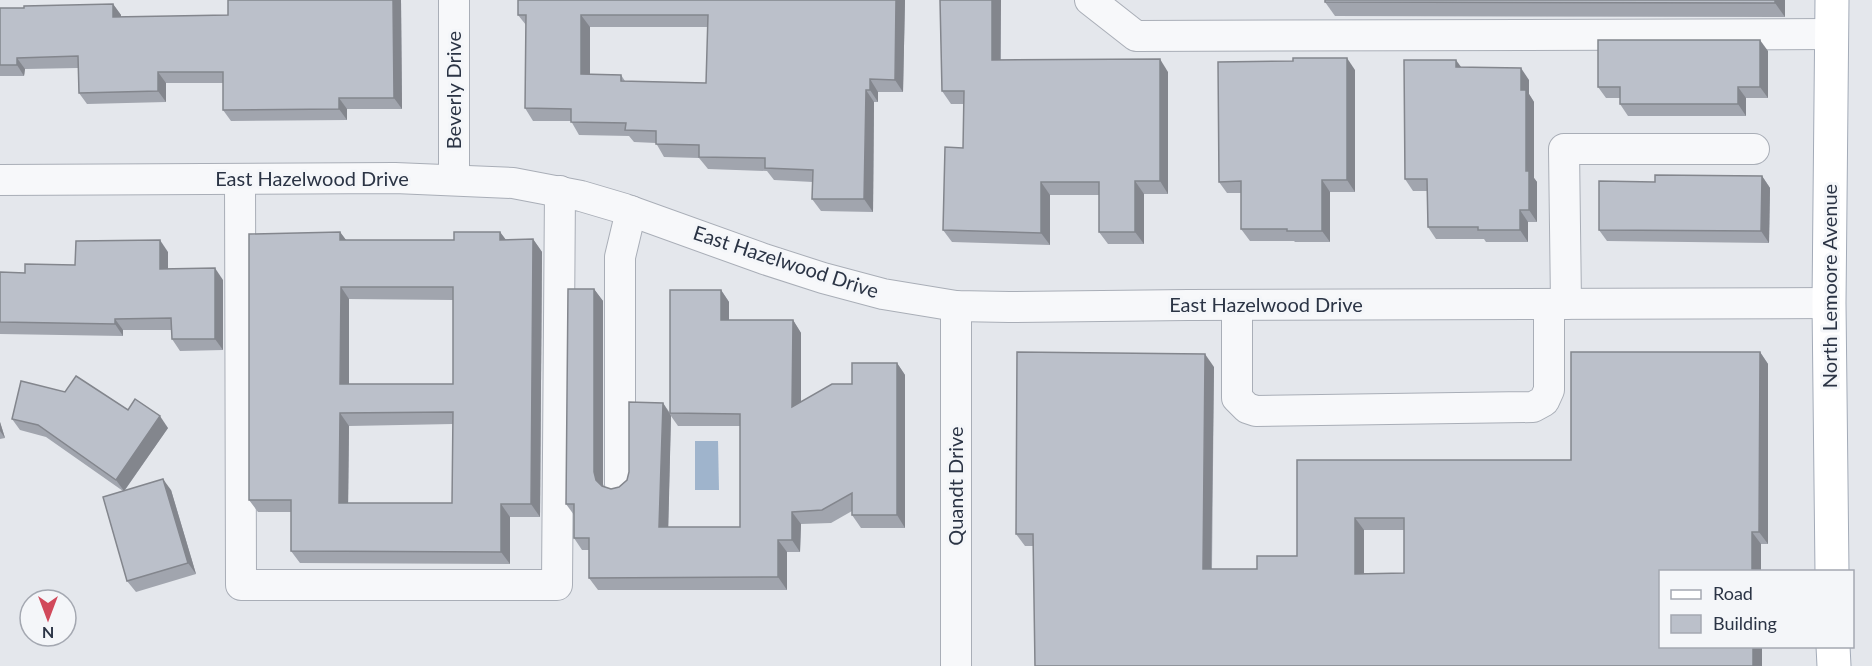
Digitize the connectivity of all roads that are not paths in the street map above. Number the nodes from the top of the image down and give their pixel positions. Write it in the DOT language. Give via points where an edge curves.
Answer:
graph roads {
  1 [pos="454,0"];
  2 [pos="1090,0"];
  3 [pos="1832,0"];
  4 [pos="1832,34"];
  5 [pos="1754,149"];
  6 [pos="240,179"];
  7 [pos="454,179"];
  8 [pos="0,180"];
  9 [pos="560,191"];
  10 [pos="631,211"];
  11 [pos="1829,303"];
  12 [pos="1557,304"];
  13 [pos="1237,305"];
  14 [pos="956,306"];
  15 [pos="620,484"];
  16 [pos="1832,570"];
  17 [pos="1833,648"];
  18 [pos="956,666"];
  19 [pos="1834,666"];
  1 -- 7 [label="street, Beverly Drive"];
  2 -- 4 [label="street" via="1136,36"];
  3 -- 4 [label="main road, North Lemoore Avenue"];
  4 -- 11 [label="main road, North Lemoore Avenue"];
  5 -- 12 [label="street" via="1564,149"];
  6 -- 7 [label="street, East Hazelwood Drive"];
  6 -- 8 [label="street, East Hazelwood Drive"];
  6 -- 9 [label="street" via="241,585 557,585"];
  7 -- 9 [label="street, East Hazelwood Drive"];
  9 -- 10 [label="street, East Hazelwood Drive"];
  10 -- 14 [label="street, East Hazelwood Drive" via="823,278 882,294"];
  10 -- 15 [label="street" via="620,257"];
  11 -- 12 [label="street, East Hazelwood Drive"];
  11 -- 16 [label="main road, North Lemoore Avenue"];
  12 -- 13 [label="street, East Hazelwood Drive"];
  12 -- 13 [label="street" via="1549,390 1544,401 1533,407 1256,411 1237,398"];
  13 -- 14 [label="street, East Hazelwood Drive"];
  14 -- 18 [label="street, Quandt Drive"];
  17 -- 19 [label="main road"];
}
